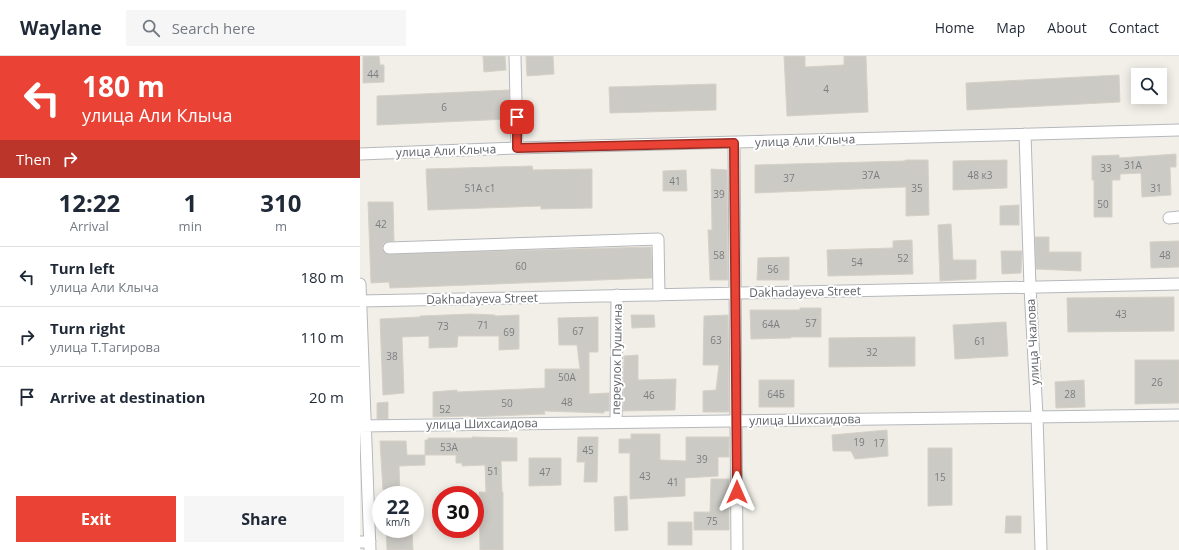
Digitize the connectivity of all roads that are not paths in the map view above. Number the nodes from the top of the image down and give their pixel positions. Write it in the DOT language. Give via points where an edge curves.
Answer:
graph roads {
  1 [pos="515,56"];
  2 [pos="1179,130"];
  3 [pos="1025,134"];
  4 [pos="734,143"];
  5 [pos="517,148"];
  6 [pos="360,154"];
  7 [pos="389,248"];
  8 [pos="360,284"];
  9 [pos="1179,284"];
  10 [pos="1030,288"];
  11 [pos="736,293"];
  12 [pos="660,294"];
  13 [pos="618,295"];
  14 [pos="360,301"];
  15 [pos="1179,415"];
  16 [pos="1037,416"];
  17 [pos="737,421"];
  18 [pos="616,422"];
  19 [pos="363,426"];
  20 [pos="367,545"];
  21 [pos="737,550"];
  22 [pos="1041,550"];
  1 -- 5 [label="street"];
  2 -- 3 [label="street, улица Али Клыча"];
  3 -- 4 [label="street, улица Али Клыча"];
  3 -- 10 [label="street, улица Чкалова"];
  4 -- 5 [label="street, улица Али Клыча"];
  4 -- 11 [label="street"];
  5 -- 6 [label="street, улица Али Клыча"];
  7 -- 12 [label="street" via="658,239"];
  8 -- 14 [label="street"];
  9 -- 10 [label="street, Dakhadayeva Street"];
  10 -- 11 [label="street, Dakhadayeva Street"];
  10 -- 16 [label="street, улица Чкалова"];
  11 -- 12 [label="street, Dakhadayeva Street"];
  11 -- 17 [label="street"];
  12 -- 13 [label="street, Dakhadayeva Street"];
  13 -- 14 [label="street, Dakhadayeva Street"];
  13 -- 18 [label="street, переулок Пушкина"];
  14 -- 19 [label="street"];
  15 -- 16 [label="street, улица Шихсаидова"];
  16 -- 17 [label="street, улица Шихсаидова"];
  16 -- 22 [label="street, улица Чкалова"];
  17 -- 18 [label="street, улица Шихсаидова"];
  17 -- 21 [label="street"];
  18 -- 19 [label="street, улица Шихсаидова"];
  19 -- 20 [label="street"];
}
